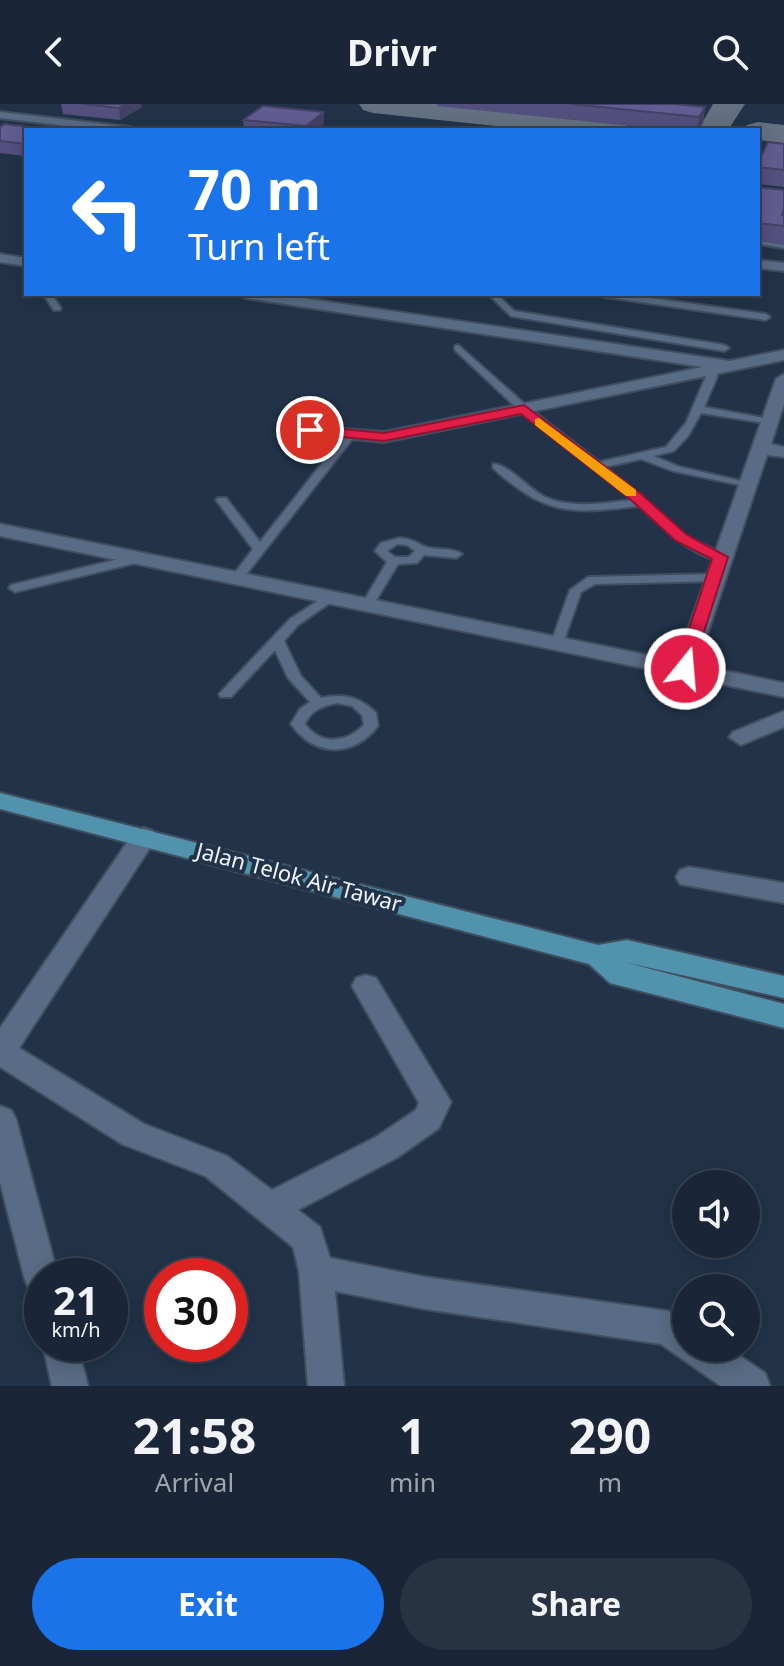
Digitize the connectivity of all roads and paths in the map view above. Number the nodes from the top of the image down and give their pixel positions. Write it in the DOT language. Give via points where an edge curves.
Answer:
graph roads {
  1 [pos="0,115"];
  2 [pos="113,128"];
  3 [pos="760,242"];
  4 [pos="784,246"];
  5 [pos="0,258"];
  6 [pos="24,262"];
  7 [pos="760,264"];
  8 [pos="784,267"];
  9 [pos="48,296"];
  10 [pos="259,296"];
  11 [pos="494,296"];
  12 [pos="619,296"];
  13 [pos="57,308"];
  14 [pos="766,317"];
  15 [pos="458,348"];
  16 [pos="784,355"];
  17 [pos="722,360"];
  18 [pos="784,379"];
  19 [pos="524,409"];
  20 [pos="697,409"];
  21 [pos="769,422"];
  22 [pos="310,430"];
  23 [pos="349,436"];
  24 [pos="759,448"];
  25 [pos="784,452"];
  26 [pos="641,456"];
  27 [pos="497,466"];
  28 [pos="596,466"];
  29 [pos="746,485"];
  30 [pos="222,500"];
  31 [pos="641,502"];
  32 [pos="0,530"];
  33 [pos="259,549"];
  34 [pos="421,551"];
  35 [pos="456,554"];
  36 [pos="720,557"];
  37 [pos="140,558"];
  38 [pos="394,561"];
  39 [pos="237,578"];
  40 [pos="713,578"];
  41 [pos="15,588"];
  42 [pos="330,597"];
  43 [pos="368,604"];
  44 [pos="277,641"];
  45 [pos="557,643"];
  46 [pos="685,669"];
  47 [pos="780,693"];
  48 [pos="226,694"];
  49 [pos="317,702"];
  50 [pos="784,718"];
  51 [pos="741,737"];
  52 [pos="0,801"];
  53 [pos="144,837"];
  54 [pos="689,877"];
  55 [pos="784,893"];
  56 [pos="598,956"];
  57 [pos="366,986"];
  58 [pos="784,987"];
  59 [pos="784,1016"];
  60 [pos="0,1119"];
  61 [pos="270,1208"];
  62 [pos="36,1258"];
  63 [pos="316,1271"];
  64 [pos="672,1331"];
  65 [pos="64,1362"];
  66 [pos="717,1362"];
  67 [pos="70,1386"];
  68 [pos="326,1386"];
  69 [pos="752,1386"];
  1 -- 2 [label="street"];
  3 -- 4 [label="lane"];
  5 -- 6 [label="street"];
  7 -- 8 [label="street"];
  9 -- 13 [label="lane"];
  10 -- 17 [label="street"];
  11 -- 17 [label="lane" via="511,313"];
  12 -- 14 [label="lane"];
  15 -- 19 [label="lane"];
  16 -- 17 [label="street"];
  17 -- 19 [label="street"];
  17 -- 20 [label="lane"];
  18 -- 21 [label="street"];
  19 -- 23 [label="street" via="384,437"];
  19 -- 28 [label="lane"];
  20 -- 21 [label="lane"];
  20 -- 26 [label="lane" via="678,443"];
  21 -- 24 [label="street"];
  22 -- 23 [label="street"];
  23 -- 33 [label="lane"];
  24 -- 25 [label="street"];
  24 -- 29 [label="street"];
  26 -- 28 [label="lane"];
  26 -- 29 [label="lane"];
  27 -- 31 [label="lane" via="532,496 552,504 606,507"];
  28 -- 31 [label="lane"];
  29 -- 36 [label="street"];
  30 -- 33 [label="lane"];
  31 -- 36 [label="lane" via="681,538"];
  32 -- 37 [label="street"];
  33 -- 39 [label="lane"];
  34 -- 35 [label="lane"];
  34 -- 38 [label="lane" via="413,560"];
  34 -- 38 [label="lane" via="407,541 385,545 381,551"];
  36 -- 40 [label="street"];
  37 -- 39 [label="street"];
  37 -- 41 [label="lane"];
  38 -- 43 [label="lane"];
  39 -- 42 [label="street"];
  40 -- 45 [label="lane" via="592,580 576,590"];
  40 -- 46 [label="street"];
  42 -- 43 [label="street"];
  42 -- 44 [label="lane"];
  43 -- 45 [label="street"];
  44 -- 48 [label="lane"];
  44 -- 49 [label="lane" via="295,678"];
  45 -- 46 [label="street"];
  46 -- 47 [label="street"];
  49 -- 49 [label="lane" via="356,703 369,713 371,726 362,738 343,745 322,744 305,736 298,724 302,711"];
  50 -- 51 [label="street"];
  52 -- 53 [label="main road, Jalan Telok Air Tawar"];
  53 -- 56 [label="main road, Jalan Telok Air Tawar"];
  53 -- 61 [label="street" via="0,1052 133,1134 216,1166"];
  54 -- 55 [label="street"];
  56 -- 58 [label="main road, Jalan Telok Air Tawar" via="627,951"];
  56 -- 59 [label="main road, Jalan Telok Air Tawar" via="620,975"];
  57 -- 61 [label="street" via="435,1102 428,1119 387,1147"];
  60 -- 62 [label="street"];
  61 -- 63 [label="street" via="308,1238"];
  63 -- 64 [label="street"];
  63 -- 68 [label="street"];
  65 -- 67 [label="street"];
  66 -- 69 [label="street"];
}
